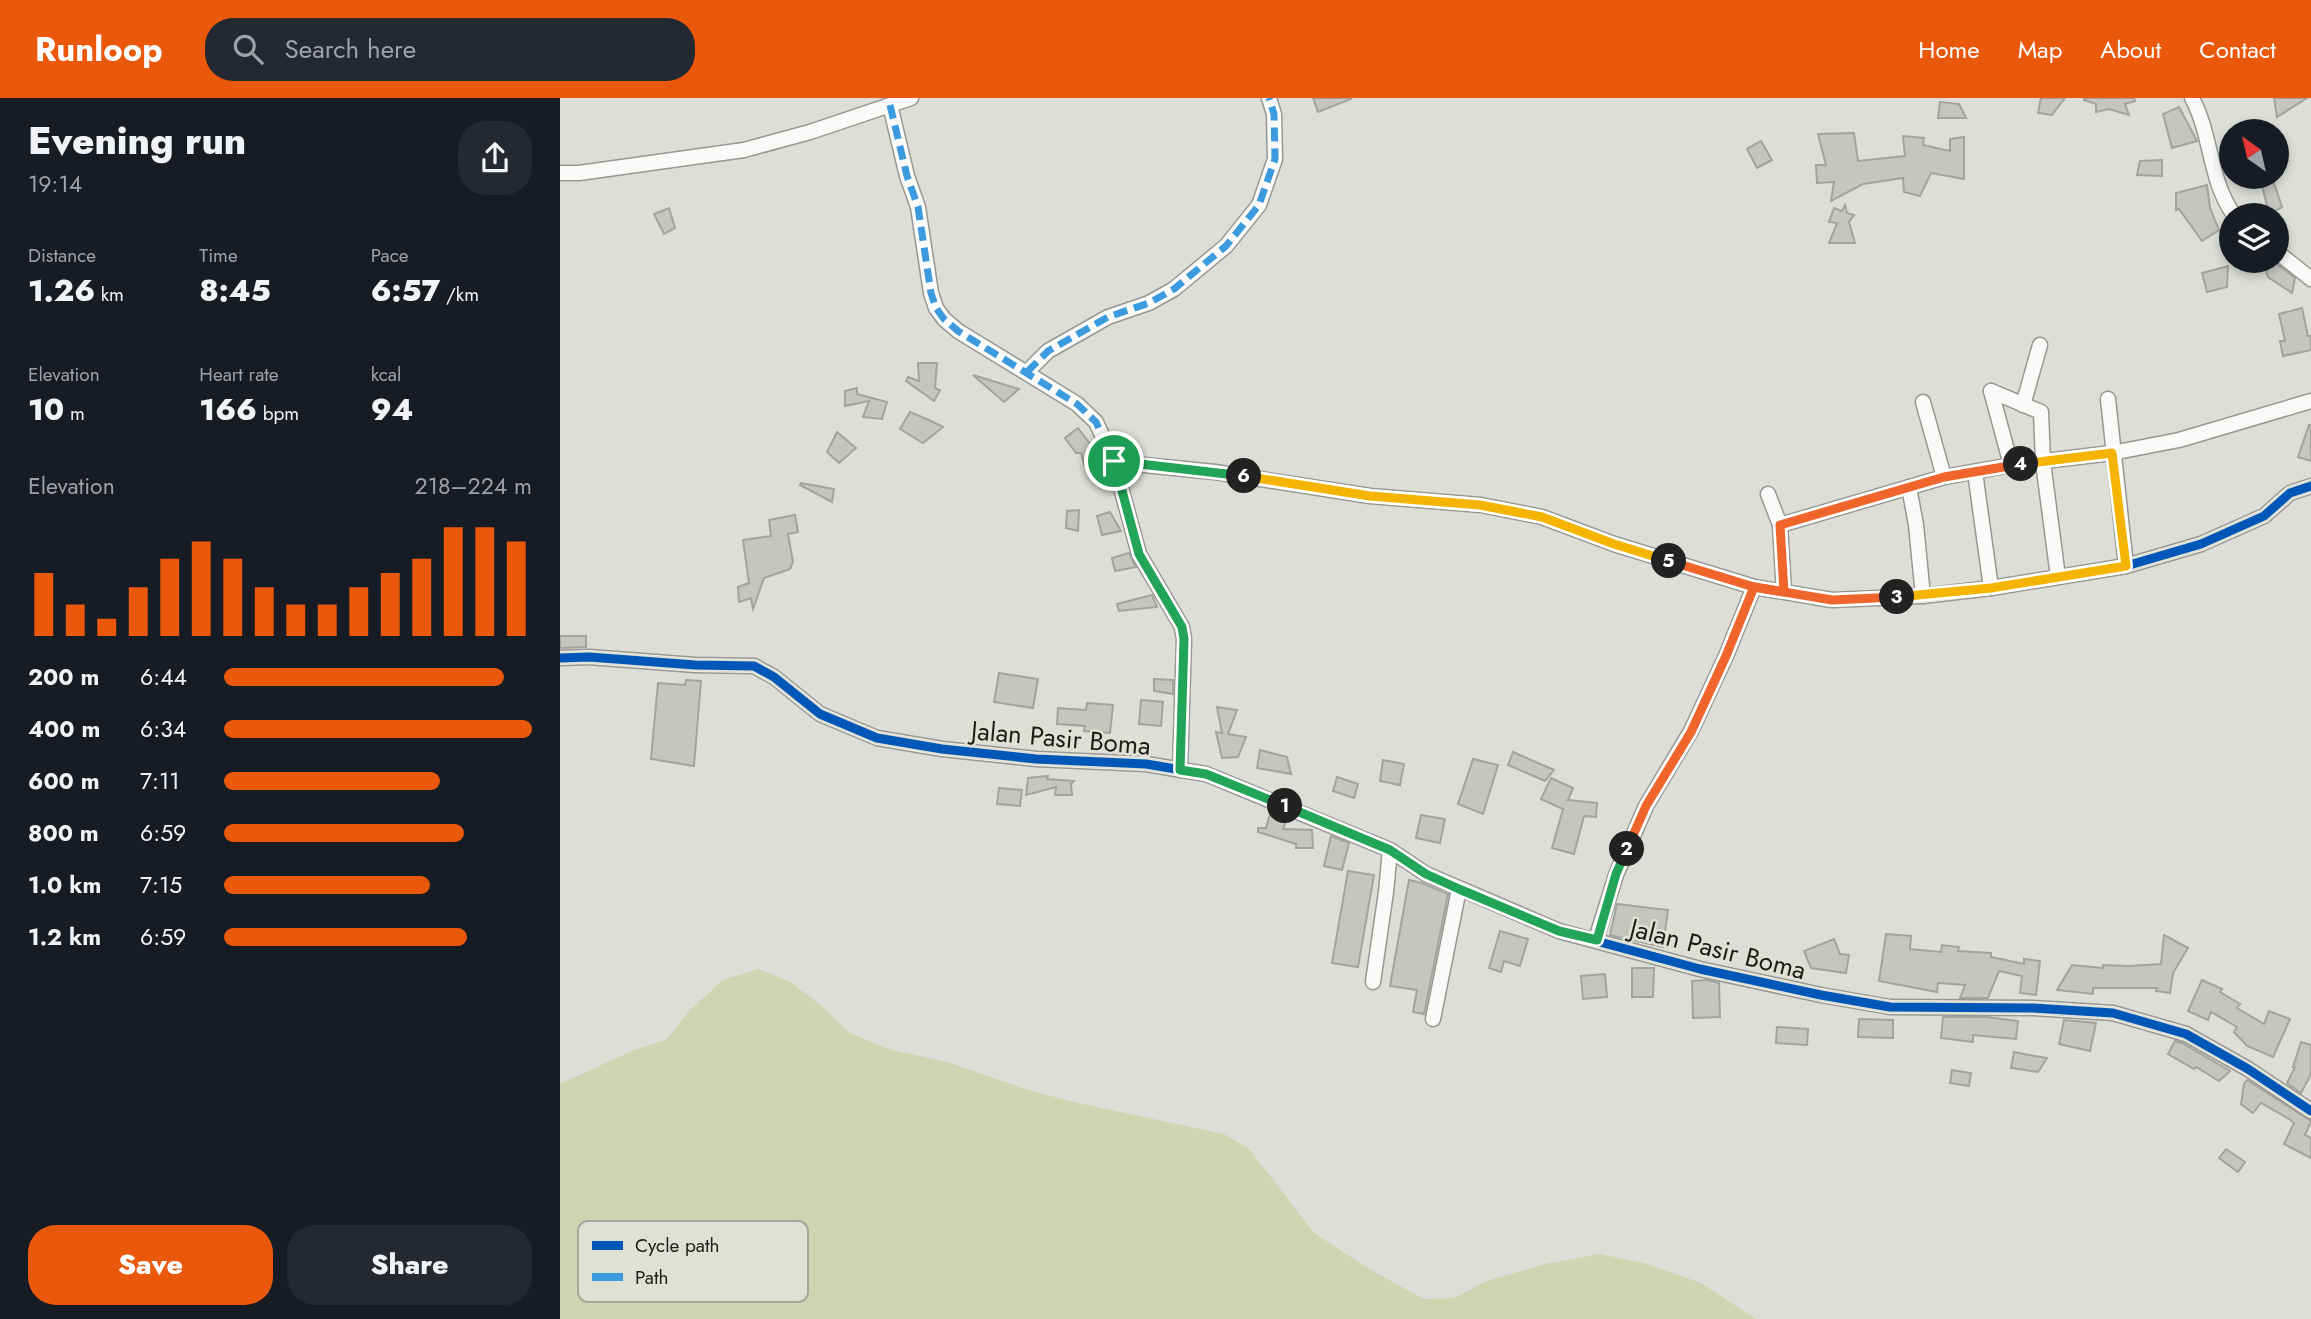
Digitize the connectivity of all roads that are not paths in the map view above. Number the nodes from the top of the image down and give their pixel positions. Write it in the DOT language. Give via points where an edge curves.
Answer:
graph roads {
  1 [pos="911,98"];
  2 [pos="1269,98"];
  3 [pos="2192,98"];
  4 [pos="890,105"];
  5 [pos="560,173"];
  6 [pos="2225,203"];
  7 [pos="2289,262"];
  8 [pos="2311,279"];
  9 [pos="2040,345"];
  10 [pos="1027,372"];
  11 [pos="2108,398"];
  12 [pos="2311,401"];
  13 [pos="1923,402"];
  14 [pos="2023,405"];
  15 [pos="2112,453"];
  16 [pos="1114,461"];
  17 [pos="2043,461"];
  18 [pos="2011,465"];
  19 [pos="1975,472"];
  20 [pos="1944,477"];
  21 [pos="2311,486"];
  22 [pos="1909,487"];
  23 [pos="1768,494"];
  24 [pos="1780,525"];
  25 [pos="2126,566"];
  26 [pos="2058,578"];
  27 [pos="1754,587"];
  28 [pos="1991,588"];
  29 [pos="1784,592"];
  30 [pos="1923,596"];
  31 [pos="560,658"];
  32 [pos="1180,770"];
  33 [pos="1390,850"];
  34 [pos="1459,889"];
  35 [pos="1597,940"];
  36 [pos="1373,982"];
  37 [pos="1433,1019"];
  38 [pos="2311,1111"];
  1 -- 4 [label="street"];
  2 -- 10 [label="street" via="1275,159 1259,205 1226,246 1174,289 1108,317 1048,351"];
  3 -- 6 [label="street"];
  4 -- 5 [label="street" via="744,150"];
  4 -- 10 [label="street" via="918,207 936,308 958,331"];
  7 -- 8 [label="street"];
  9 -- 14 [label="street"];
  10 -- 16 [label="street" via="1096,422"];
  11 -- 15 [label="street"];
  12 -- 15 [label="street" via="2179,440"];
  13 -- 20 [label="street"];
  14 -- 17 [label="street" via="2041,412"];
  14 -- 18 [label="street" via="1991,391"];
  15 -- 17 [label="street"];
  15 -- 25 [label="street"];
  16 -- 27 [label="street" via="1370,496 1480,505 1542,517"];
  16 -- 32 [label="street" via="1139,554 1182,627"];
  17 -- 18 [label="street"];
  17 -- 26 [label="street"];
  18 -- 19 [label="street"];
  19 -- 20 [label="street"];
  19 -- 28 [label="street"];
  20 -- 22 [label="street"];
  21 -- 25 [label="street" via="2290,493 2264,516 2201,544"];
  22 -- 24 [label="street"];
  22 -- 30 [label="street"];
  23 -- 24 [label="street"];
  24 -- 29 [label="street"];
  25 -- 26 [label="street"];
  26 -- 28 [label="street"];
  27 -- 29 [label="street"];
  27 -- 35 [label="street" via="1691,732 1646,806 1616,874"];
  28 -- 30 [label="street"];
  29 -- 30 [label="street" via="1832,600"];
  31 -- 32 [label="street, Jalan Pasir Boma" via="754,666 820,714 877,738 1036,759"];
  32 -- 33 [label="street, Jalan Pasir Boma" via="1206,774"];
  33 -- 34 [label="street, Jalan Pasir Boma"];
  33 -- 36 [label="street"];
  34 -- 35 [label="street, Jalan Pasir Boma" via="1559,931"];
  34 -- 37 [label="street"];
  35 -- 38 [label="street, Jalan Pasir Boma" via="1700,969 1889,1007 2113,1013 2186,1034"];
}
